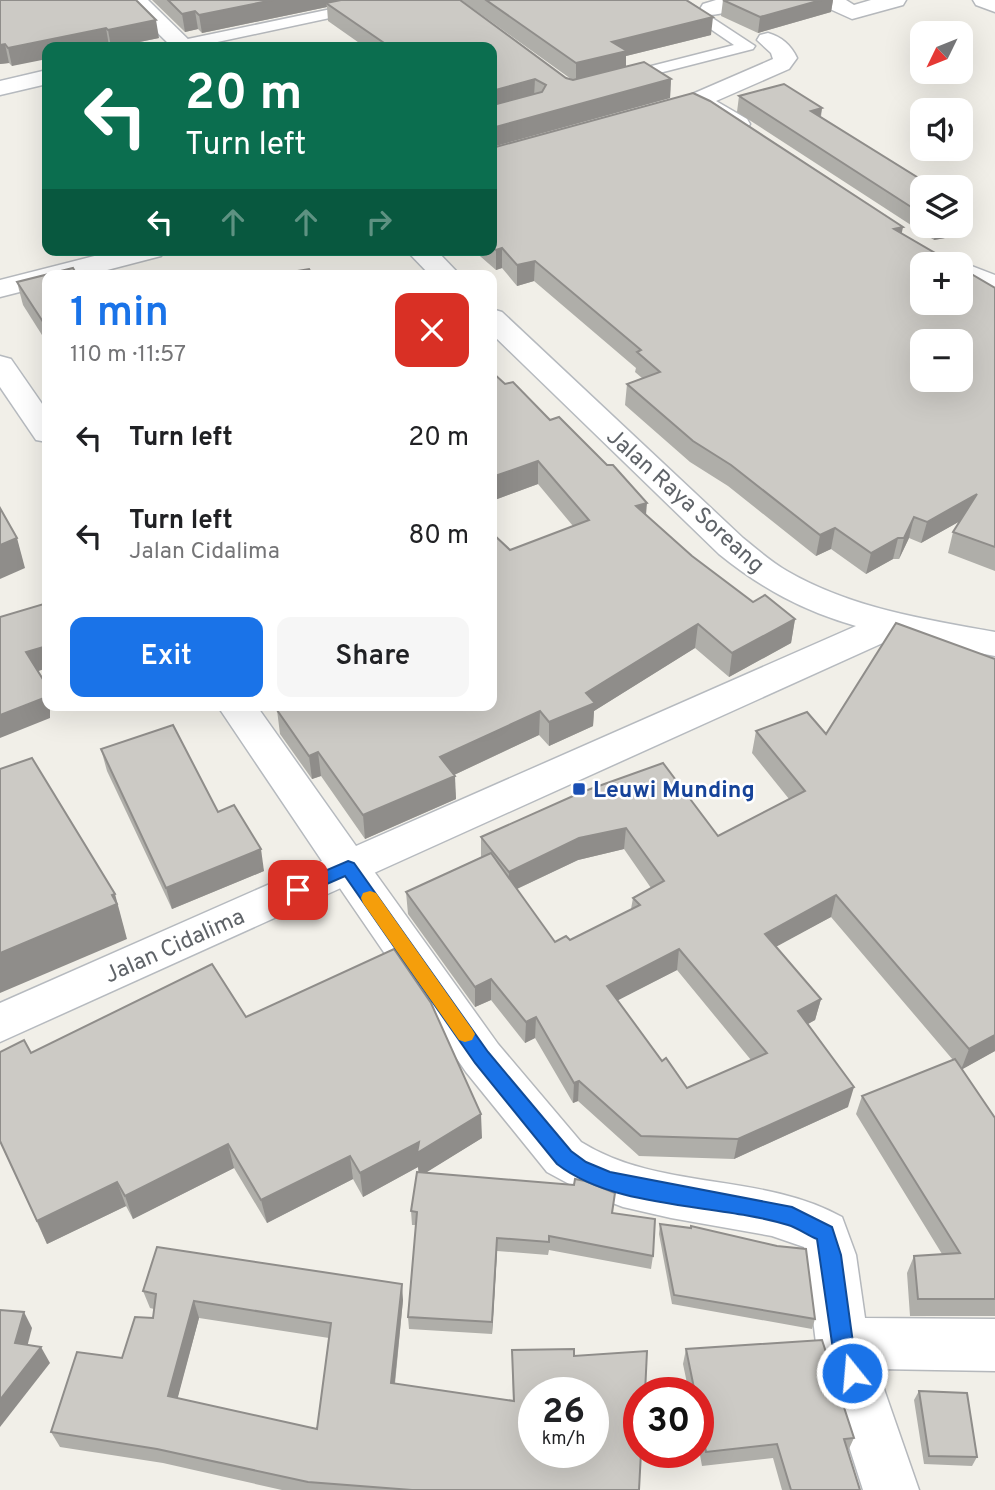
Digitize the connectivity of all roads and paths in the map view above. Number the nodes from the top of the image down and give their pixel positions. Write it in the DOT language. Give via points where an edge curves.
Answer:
graph roads {
  1 [pos="135,0"];
  2 [pos="395,0"];
  3 [pos="675,0"];
  4 [pos="738,0"];
  5 [pos="829,0"];
  6 [pos="895,0"];
  7 [pos="984,0"];
  8 [pos="995,5"];
  9 [pos="710,9"];
  10 [pos="768,40"];
  11 [pos="176,42"];
  12 [pos="204,42"];
  13 [pos="42,78"];
  14 [pos="613,81"];
  15 [pos="0,88"];
  16 [pos="698,100"];
  17 [pos="671,107"];
  18 [pos="762,141"];
  19 [pos="133,256"];
  20 [pos="426,256"];
  21 [pos="90,270"];
  22 [pos="441,270"];
  23 [pos="973,276"];
  24 [pos="42,278"];
  25 [pos="995,286"];
  26 [pos="0,289"];
  27 [pos="497,323"];
  28 [pos="0,365"];
  29 [pos="42,426"];
  30 [pos="893,624"];
  31 [pos="995,644"];
  32 [pos="240,711"];
  33 [pos="348,867"];
  34 [pos="0,1023"];
  35 [pos="842,1343"];
  36 [pos="995,1345"];
  37 [pos="891,1490"];
  1 -- 11 [label="main road"];
  2 -- 12 [label="lane"];
  3 -- 14 [label="lane" via="747,46"];
  4 -- 9 [label="main road"];
  5 -- 6 [label="main road" via="852,12"];
  7 -- 8 [label="main road"];
  10 -- 16 [label="main road" via="783,53 781,64"];
  13 -- 15 [label="main road"];
  16 -- 17 [label="main road"];
  16 -- 18 [label="main road"];
  19 -- 21 [label="main road"];
  20 -- 22 [label="main road"];
  23 -- 25 [label="main road"];
  24 -- 26 [label="main road"];
  27 -- 30 [label="main road, Jalan Raya Soreang" via="750,561 774,579 818,600"];
  28 -- 29 [label="main road"];
  30 -- 31 [label="main road, Jalan Raya Soreang"];
  30 -- 33 [label="main road, Jalan Cidalima"];
  32 -- 33 [label="main road"];
  33 -- 34 [label="main road, Jalan Cidalima"];
  33 -- 35 [label="main road" via="482,1058 579,1169 609,1181 792,1216 825,1233"];
  35 -- 36 [label="main road"];
  35 -- 37 [label="main road"];
}
